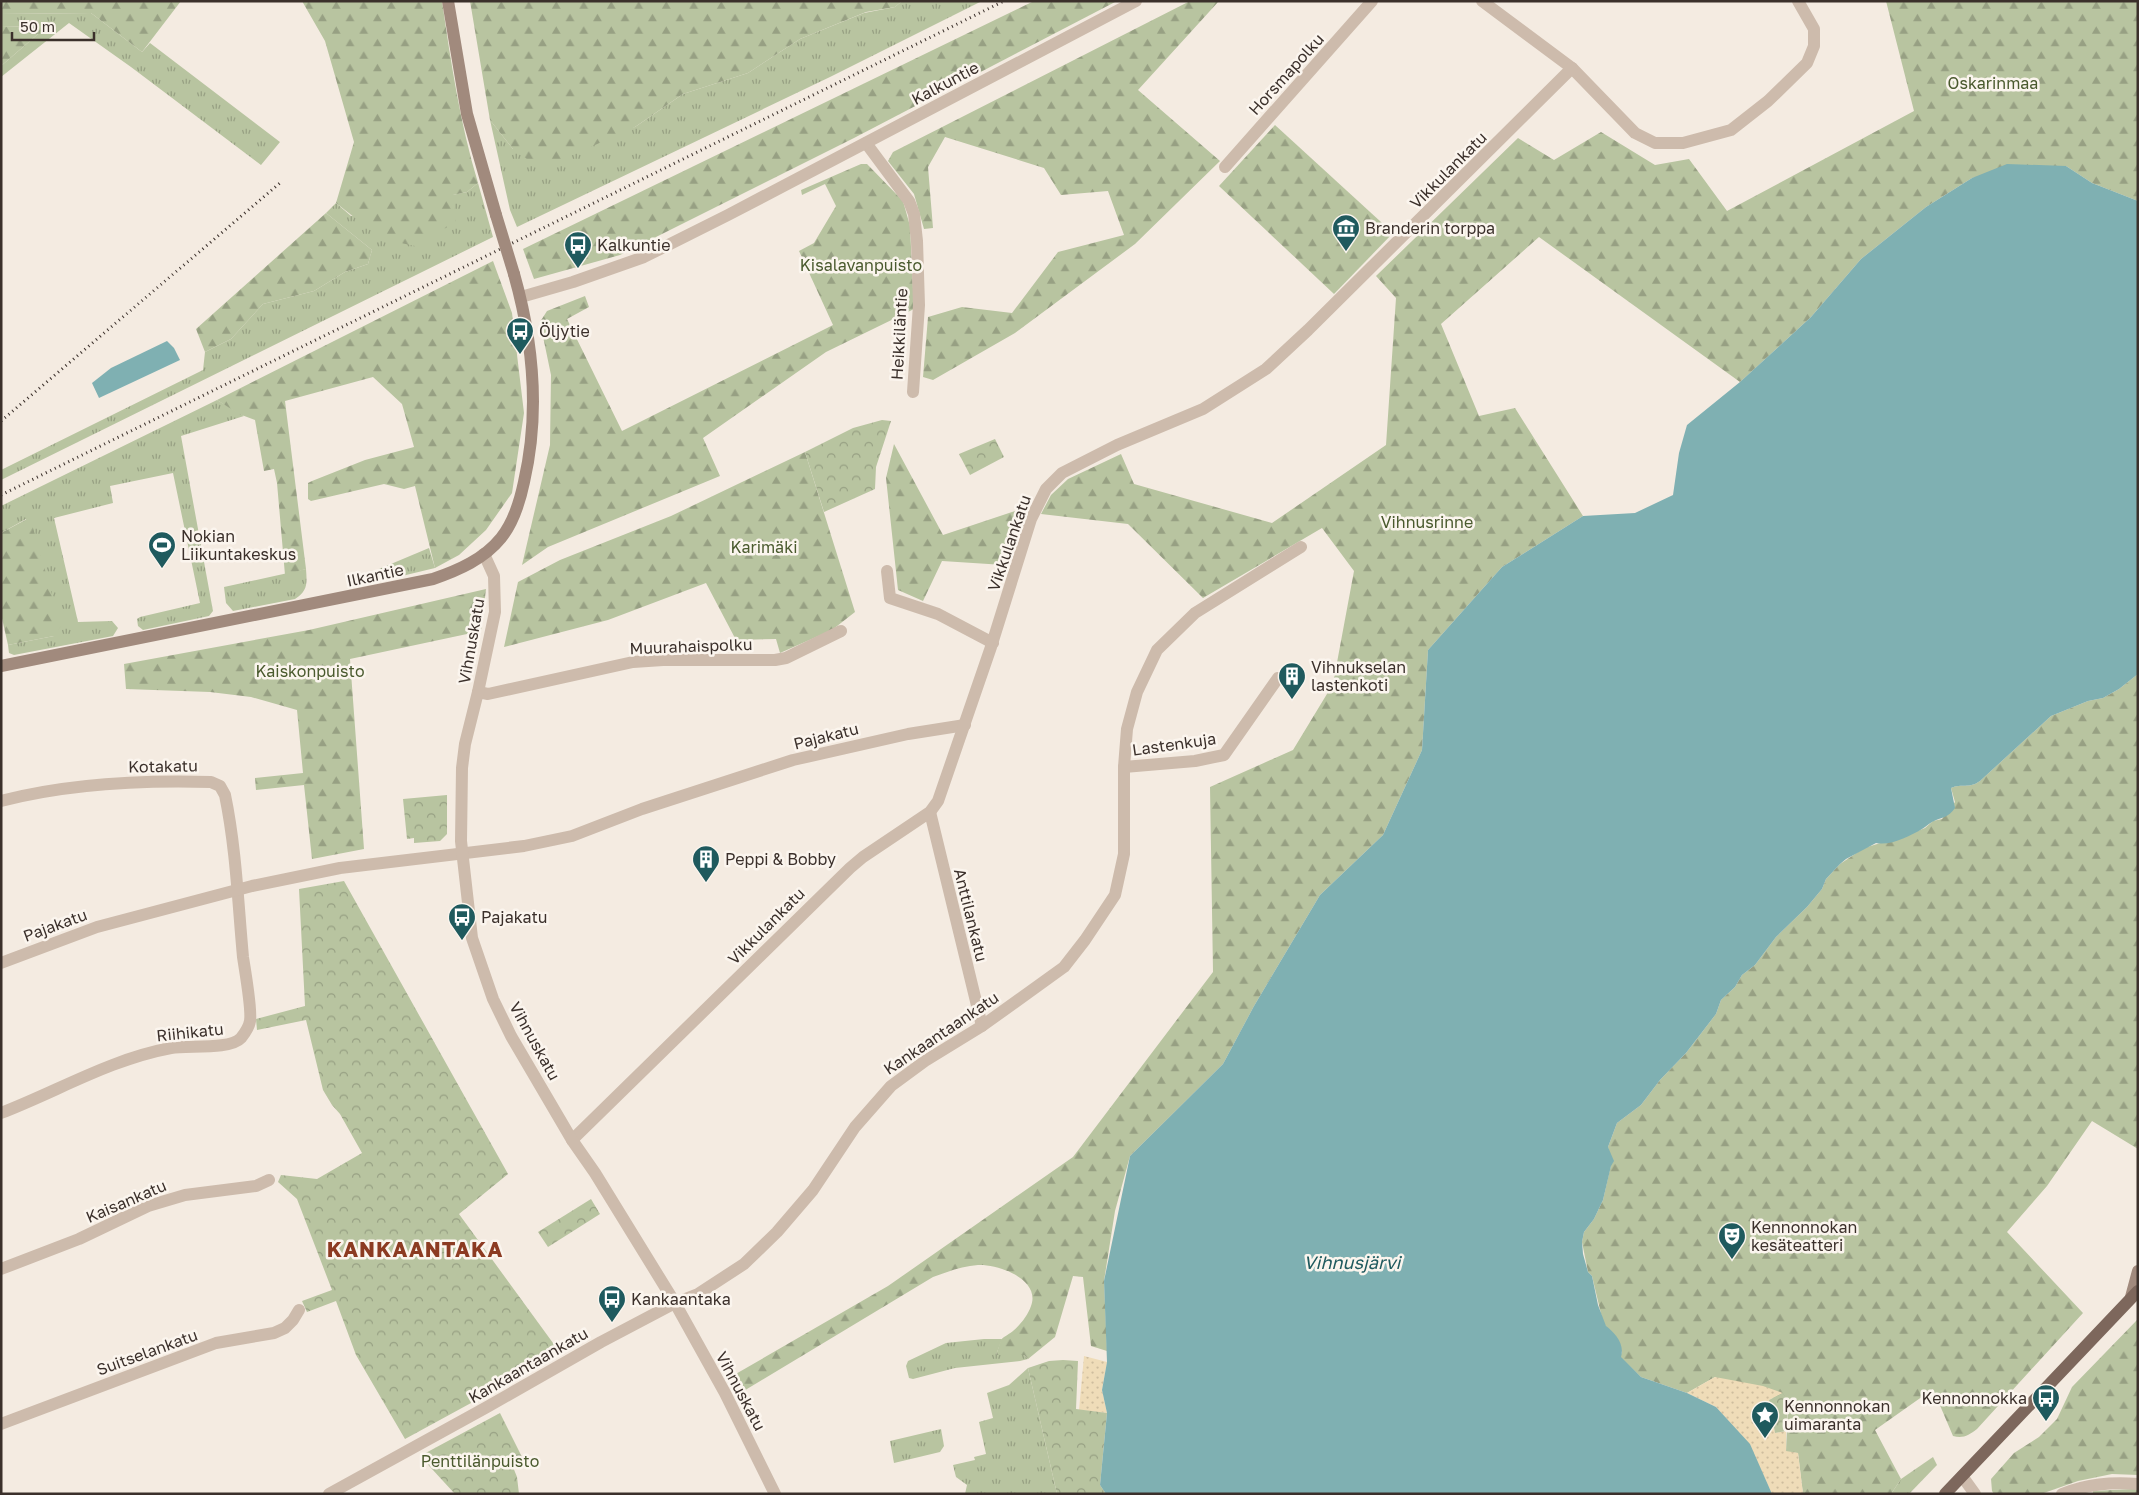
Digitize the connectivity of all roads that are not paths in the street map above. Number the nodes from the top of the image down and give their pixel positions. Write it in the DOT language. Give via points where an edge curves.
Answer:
graph roads {
  1 [pos="448,1"];
  2 [pos="1136,1"];
  3 [pos="1372,1"];
  4 [pos="1482,1"];
  5 [pos="1798,1"];
  6 [pos="1572,68"];
  7 [pos="866,143"];
  8 [pos="1225,167"];
  9 [pos="521,297"];
  10 [pos="912,392"];
  11 [pos="1301,547"];
  12 [pos="484,554"];
  13 [pos="887,572"];
  14 [pos="841,631"];
  15 [pos="992,643"];
  16 [pos="1,666"];
  17 [pos="1278,678"];
  18 [pos="478,692"];
  19 [pos="965,725"];
  20 [pos="1124,767"];
  21 [pos="1,801"];
  22 [pos="930,812"];
  23 [pos="462,852"];
  24 [pos="237,890"];
  25 [pos="1,963"];
  26 [pos="982,1026"];
  27 [pos="1,1113"];
  28 [pos="572,1140"];
  29 [pos="269,1180"];
  30 [pos="1,1270"];
  31 [pos="2138,1271"];
  32 [pos="2134,1294"];
  33 [pos="675,1303"];
  34 [pos="299,1310"];
  35 [pos="1,1424"];
  36 [pos="1962,1476"];
  37 [pos="2138,1484"];
  38 [pos="329,1494"];
  39 [pos="775,1494"];
  40 [pos="1945,1494"];
  41 [pos="1975,1494"];
  42 [pos="2062,1494"];
  1 -- 9 [label="main road, bridge" via="467,114"];
  2 -- 7 [label="street, Kalkuntie"];
  3 -- 8 [label="street, Horsmapolku"];
  4 -- 6 [label="street"];
  5 -- 6 [label="street" via="1814,29 1814,46 1806,63 1768,101 1731,130 1685,143 1655,143 1636,133"];
  6 -- 15 [label="street, Vikkulankatu" via="1266,369 1203,409 1087,459 1052,481 1031,519"];
  7 -- 9 [label="street, Kalkuntie" via="644,257"];
  7 -- 10 [label="street, Heikkiläntie" via="909,201 914,214 919,305"];
  9 -- 12 [label="main road, Ilkantie" via="533,381 530,457 514,515 501,538"];
  11 -- 20 [label="street, Kankaantaankatu" via="1195,613 1157,650 1136,692 1127,729"];
  12 -- 16 [label="main road, Ilkantie" via="464,567 433,579"];
  12 -- 18 [label="street, Vihnuskatu" via="494,576 496,594"];
  13 -- 15 [label="street" via="890,598 938,614"];
  14 -- 18 [label="street, Muurahaispolku" via="786,658 775,660 633,662 488,694"];
  15 -- 19 [label="street, Vikkulankatu"];
  17 -- 20 [label="street, Lastenkuja" via="1224,756"];
  18 -- 23 [label="street, Vihnuskatu" via="462,768"];
  19 -- 22 [label="street, Vikkulankatu" via="938,801"];
  19 -- 23 [label="street, Pajakatu" via="908,734 793,760 642,809 572,836 524,846"];
  20 -- 26 [label="street, Kankaantaankatu" via="1124,854 1115,895 1064,967"];
  21 -- 24 [label="street, Kotakatu" via="88,785 211,782 220,786 225,795"];
  22 -- 26 [label="street, Anttilankatu"];
  22 -- 28 [label="street, Vikkulankatu" via="850,868"];
  23 -- 24 [label="street, Pajakatu" via="340,868"];
  23 -- 28 [label="street, Vihnuskatu" via="472,938 494,999 511,1036"];
  24 -- 25 [label="street, Pajakatu" via="97,928"];
  24 -- 27 [label="street, Riihikatu" via="250,1020 240,1040 231,1044 177,1047 125,1060"];
  26 -- 33 [label="street, Kankaantaankatu" via="891,1086 855,1127 813,1190 744,1264 698,1294"];
  28 -- 33 [label="street, Vihnuskatu"];
  29 -- 30 [label="street, Kaisankatu" via="256,1186 185,1195 148,1206 79,1239"];
  31 -- 32 [label="main road"];
  32 -- 36 [label="main road"];
  33 -- 38 [label="street, Kankaantaankatu"];
  33 -- 39 [label="street, Vihnuskatu" via="725,1393"];
  34 -- 35 [label="street, Suitselankatu" via="285,1328 274,1333 216,1343"];
  36 -- 40 [label="main road"];
  36 -- 41 [label="street"];
  37 -- 42 [label="street" via="2098,1483"];
}
